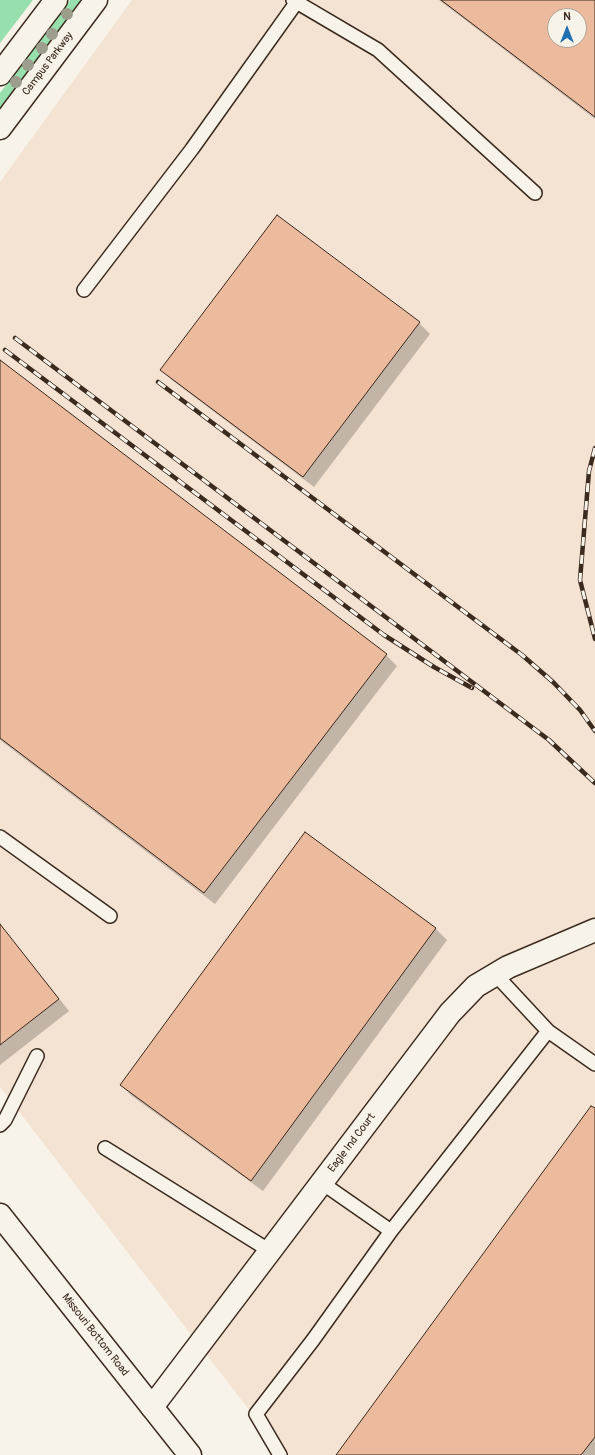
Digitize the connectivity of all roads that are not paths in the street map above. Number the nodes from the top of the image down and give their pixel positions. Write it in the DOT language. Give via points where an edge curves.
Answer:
graph roads {
  1 [pos="56,0"];
  2 [pos="96,0"];
  3 [pos="294,1"];
  4 [pos="0,74"];
  5 [pos="0,128"];
  6 [pos="535,193"];
  7 [pos="84,290"];
  8 [pos="0,837"];
  9 [pos="110,916"];
  10 [pos="595,930"];
  11 [pos="495,974"];
  12 [pos="548,1031"];
  13 [pos="38,1056"];
  14 [pos="595,1064"];
  15 [pos="0,1124"];
  16 [pos="105,1148"];
  17 [pos="322,1183"];
  18 [pos="0,1215"];
  19 [pos="391,1231"];
  20 [pos="270,1251"];
  21 [pos="152,1407"];
  22 [pos="190,1455"];
  23 [pos="280,1455"];
  1 -- 4 [label="street"];
  2 -- 5 [label="street, Campus Parkway"];
  3 -- 6 [label="lane" via="378,50"];
  3 -- 7 [label="lane" via="192,149"];
  8 -- 9 [label="lane"];
  10 -- 11 [label="street, Eagle Ind Court"];
  11 -- 12 [label="lane"];
  11 -- 17 [label="street, Eagle Ind Court" via="476,986 450,1013"];
  12 -- 14 [label="lane"];
  12 -- 19 [label="lane"];
  13 -- 15 [label="lane" via="5,1120"];
  16 -- 20 [label="lane"];
  17 -- 19 [label="lane"];
  17 -- 20 [label="street, Eagle Ind Court"];
  18 -- 21 [label="street, Missouri Bottom Road"];
  19 -- 23 [label="lane" via="256,1414"];
  20 -- 21 [label="street, Eagle Ind Court"];
  21 -- 22 [label="street, Missouri Bottom Road"];
}
